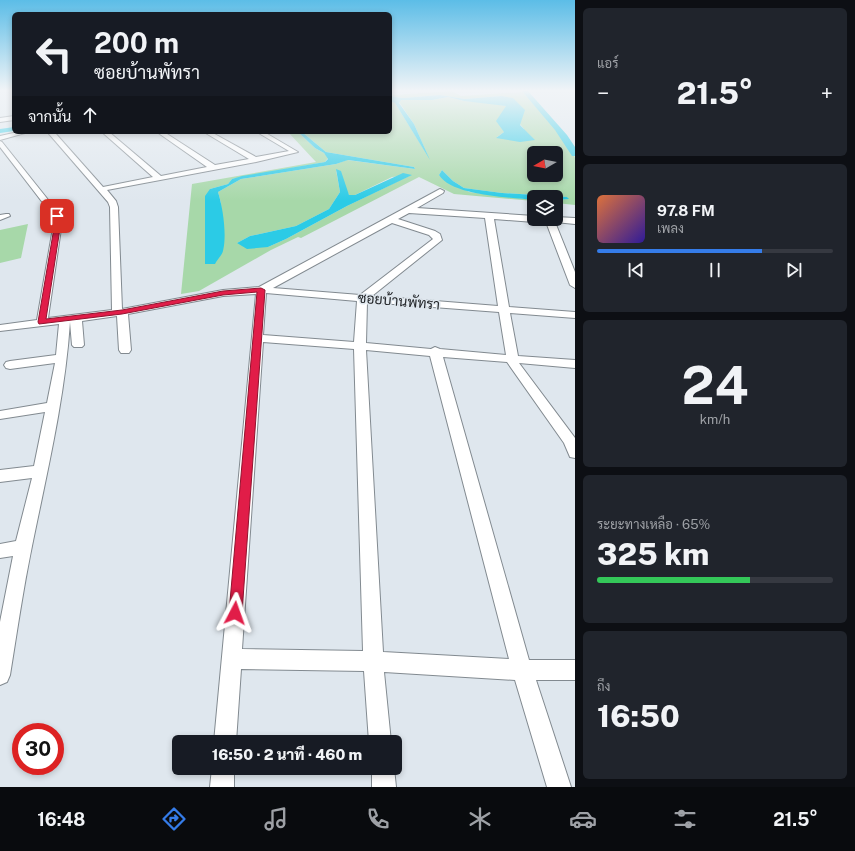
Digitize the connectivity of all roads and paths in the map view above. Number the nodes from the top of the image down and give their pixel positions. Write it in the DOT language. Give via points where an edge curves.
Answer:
graph roads {
  1 [pos="18,134"];
  2 [pos="52,134"];
  3 [pos="107,134"];
  4 [pos="163,134"];
  5 [pos="210,134"];
  6 [pos="264,134"];
  7 [pos="0,138"];
  8 [pos="0,143"];
  9 [pos="256,160"];
  10 [pos="214,168"];
  11 [pos="160,178"];
  12 [pos="102,189"];
  13 [pos="440,190"];
  14 [pos="408,210"];
  15 [pos="489,215"];
  16 [pos="527,218"];
  17 [pos="391,220"];
  18 [pos="563,220"];
  19 [pos="575,221"];
  20 [pos="549,226"];
  21 [pos="575,285"];
  22 [pos="261,290"];
  23 [pos="362,298"];
  24 [pos="504,309"];
  25 [pos="119,312"];
  26 [pos="575,315"];
  27 [pos="70,319"];
  28 [pos="42,322"];
  29 [pos="0,328"];
  30 [pos="257,338"];
  31 [pos="78,345"];
  32 [pos="360,345"];
  33 [pos="125,350"];
  34 [pos="435,351"];
  35 [pos="62,358"];
  36 [pos="512,358"];
  37 [pos="575,364"];
  38 [pos="10,365"];
  39 [pos="52,407"];
  40 [pos="0,415"];
  41 [pos="573,446"];
  42 [pos="41,471"];
  43 [pos="0,476"];
  44 [pos="23,547"];
  45 [pos="0,551"];
  46 [pos="232,659"];
  47 [pos="373,661"];
  48 [pos="522,670"];
  49 [pos="575,670"];
  50 [pos="0,675"];
  51 [pos="226,735"];
  52 [pos="379,735"];
  53 [pos="223,775"];
  54 [pos="383,775"];
  55 [pos="222,787"];
  56 [pos="384,787"];
  57 [pos="559,787"];
  1 -- 7 [label="street"];
  2 -- 12 [label="street"];
  3 -- 11 [label="street"];
  4 -- 10 [label="street"];
  5 -- 9 [label="street"];
  6 -- 9 [label="street" via="295,152"];
  8 -- 28 [label="street" via="57,216"];
  9 -- 10 [label="street"];
  10 -- 11 [label="street"];
  11 -- 12 [label="street"];
  12 -- 25 [label="street" via="112,200 114,207"];
  13 -- 14 [label="street"];
  14 -- 15 [label="street"];
  14 -- 17 [label="street"];
  15 -- 16 [label="street"];
  15 -- 24 [label="street"];
  17 -- 22 [label="street"];
  17 -- 23 [label="street" via="432,233 438,240"];
  18 -- 19 [label="street"];
  20 -- 21 [label="street"];
  22 -- 23 [label="street, ซอยบ้านพัทรา"];
  22 -- 25 [label="street, ซอยบ้านพัทรา" via="223,293"];
  22 -- 30 [label="street"];
  23 -- 24 [label="street, ซอยบ้านพัทรา"];
  23 -- 32 [label="street"];
  24 -- 26 [label="street, ซอยบ้านพัทรา"];
  24 -- 36 [label="street"];
  25 -- 27 [label="street, ซอยบ้านพัทรา"];
  25 -- 33 [label="street"];
  27 -- 28 [label="street, ซอยบ้านพัทรา"];
  27 -- 31 [label="street"];
  27 -- 35 [label="street"];
  28 -- 29 [label="street, ซอยบ้านพัทรา"];
  30 -- 32 [label="street"];
  30 -- 46 [label="street"];
  32 -- 34 [label="street"];
  32 -- 47 [label="street"];
  34 -- 36 [label="street"];
  34 -- 48 [label="street"];
  35 -- 38 [label="street"];
  35 -- 39 [label="street"];
  36 -- 37 [label="street"];
  36 -- 41 [label="street" via="513,364"];
  39 -- 40 [label="street"];
  39 -- 42 [label="street"];
  42 -- 43 [label="street"];
  42 -- 44 [label="street"];
  44 -- 45 [label="street"];
  44 -- 50 [label="street"];
  46 -- 47 [label="street"];
  46 -- 51 [label="street"];
  47 -- 48 [label="street"];
  47 -- 52 [label="street"];
  48 -- 49 [label="street"];
  48 -- 57 [label="street"];
  53 -- 55 [label="street"];
  54 -- 56 [label="street"];
}
